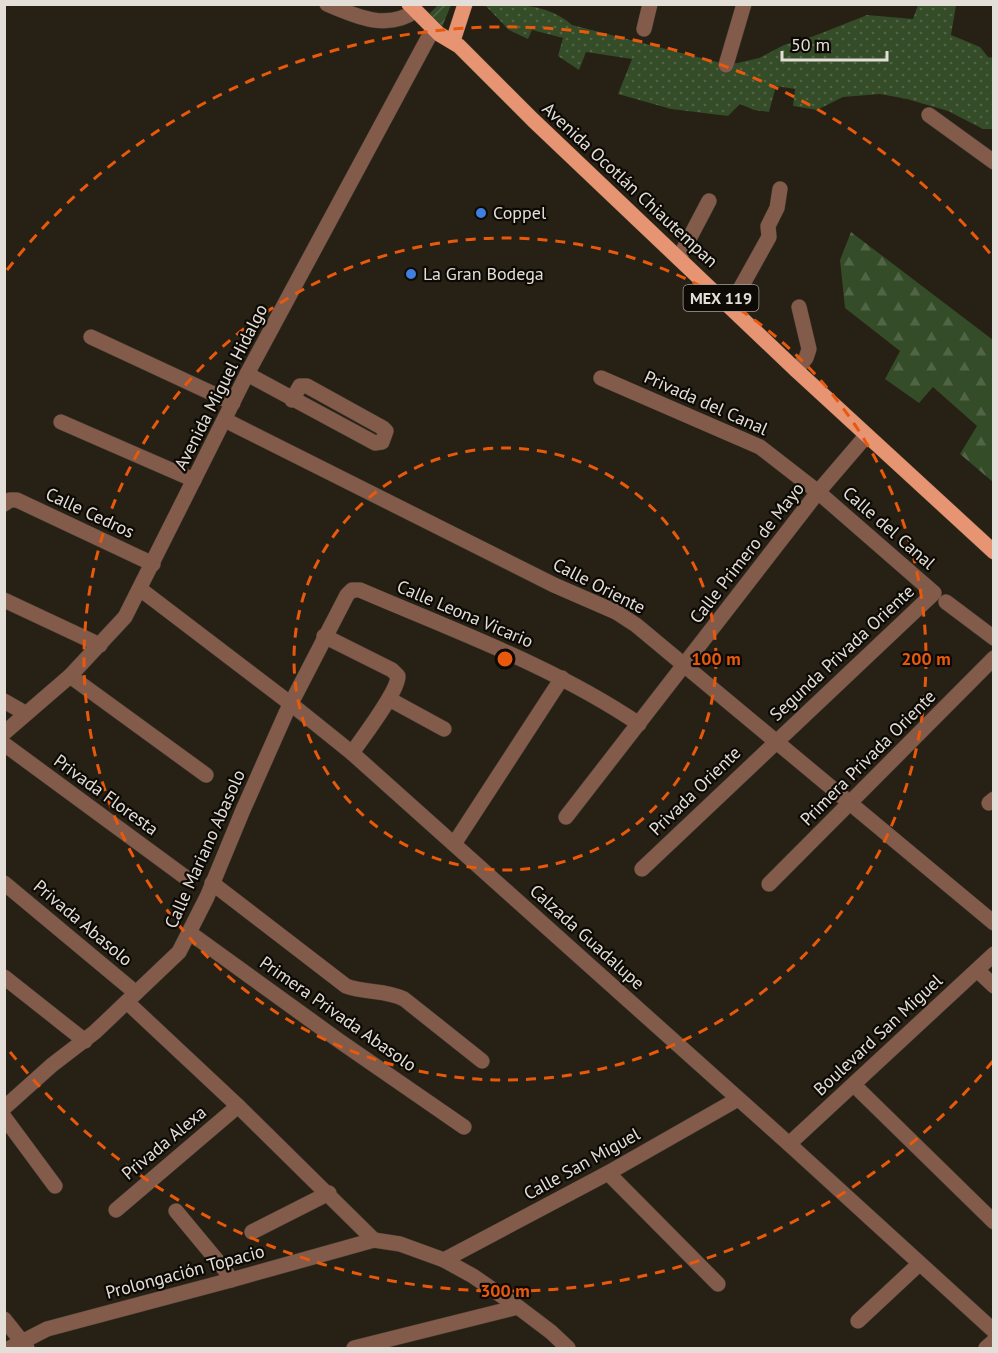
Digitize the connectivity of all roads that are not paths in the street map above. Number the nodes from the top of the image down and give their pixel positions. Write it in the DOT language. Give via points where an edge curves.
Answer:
graph roads {
  1 [pos="327,4"];
  2 [pos="465,4"];
  3 [pos="650,4"];
  4 [pos="744,4"];
  5 [pos="416,7"];
  6 [pos="434,29"];
  7 [pos="644,29"];
  8 [pos="453,41"];
  9 [pos="726,65"];
  10 [pos="928,115"];
  11 [pos="993,162"];
  12 [pos="780,189"];
  13 [pos="709,201"];
  14 [pos="679,258"];
  15 [pos="730,307"];
  16 [pos="799,308"];
  17 [pos="91,337"];
  18 [pos="796,370"];
  19 [pos="248,374"];
  20 [pos="602,378"];
  21 [pos="292,400"];
  22 [pos="233,403"];
  23 [pos="225,420"];
  24 [pos="62,422"];
  25 [pos="866,436"];
  26 [pos="194,480"];
  27 [pos="818,492"];
  28 [pos="7,502"];
  29 [pos="993,552"];
  30 [pos="153,564"];
  31 [pos="140,589"];
  32 [pos="352,590"];
  33 [pos="940,598"];
  34 [pos="4,600"];
  35 [pos="324,636"];
  36 [pos="993,639"];
  37 [pos="100,645"];
  38 [pos="993,658"];
  39 [pos="685,665"];
  40 [pos="70,676"];
  41 [pos="562,678"];
  42 [pos="388,699"];
  43 [pos="4,700"];
  44 [pos="291,704"];
  45 [pos="25,713"];
  46 [pos="639,724"];
  47 [pos="444,729"];
  48 [pos="4,733"];
  49 [pos="776,742"];
  50 [pos="4,744"];
  51 [pos="352,753"];
  52 [pos="206,775"];
  53 [pos="850,805"];
  54 [pos="566,817"];
  55 [pos="454,844"];
  56 [pos="642,869"];
  57 [pos="185,877"];
  58 [pos="4,883"];
  59 [pos="212,883"];
  60 [pos="769,884"];
  61 [pos="993,923"];
  62 [pos="190,933"];
  63 [pos="993,954"];
  64 [pos="977,970"];
  65 [pos="4,977"];
  66 [pos="993,986"];
  67 [pos="132,998"];
  68 [pos="85,1041"];
  69 [pos="482,1061"];
  70 [pos="854,1085"];
  71 [pos="738,1099"];
  72 [pos="238,1106"];
  73 [pos="5,1107"];
  74 [pos="464,1127"];
  75 [pos="789,1144"];
  76 [pos="608,1173"];
  77 [pos="55,1186"];
  78 [pos="329,1193"];
  79 [pos="116,1210"];
  80 [pos="176,1211"];
  81 [pos="993,1222"];
  82 [pos="252,1232"];
  83 [pos="374,1240"];
  84 [pos="444,1260"];
  85 [pos="920,1263"];
  86 [pos="231,1280"];
  87 [pos="718,1284"];
  88 [pos="518,1307"];
  89 [pos="4,1319"];
  90 [pos="858,1321"];
  91 [pos="993,1331"];
  92 [pos="993,1341"];
  93 [pos="20,1346"];
  94 [pos="354,1348"];
  95 [pos="568,1348"];
  96 [pos="986,1348"];
  1 -- 5 [label="street" via="349,14 386,22 407,17"];
  2 -- 8 [label="main road"];
  3 -- 7 [label="street"];
  4 -- 9 [label="street"];
  5 -- 6 [label="main road, Avenida Ocotlán Chiautempan / MEX 119"];
  6 -- 8 [label="main road, Avenida Ocotlán Chiautempan / MEX 119"];
  6 -- 19 [label="street, Avenida Miguel Hidalgo"];
  8 -- 14 [label="main road, Avenida Ocotlán Chiautempan / MEX 119"];
  10 -- 11 [label="street"];
  12 -- 15 [label="street" via="777,208 768,226 769,237"];
  13 -- 14 [label="street"];
  14 -- 15 [label="main road, Avenida Ocotlán Chiautempan / MEX 119"];
  15 -- 18 [label="main road, Avenida Ocotlán Chiautempan / MEX 119"];
  16 -- 18 [label="street" via="809,349"];
  17 -- 22 [label="street"];
  18 -- 25 [label="main road, Avenida Ocotlán Chiautempan / MEX 119"];
  19 -- 21 [label="street"];
  19 -- 22 [label="street, Avenida Miguel Hidalgo"];
  20 -- 27 [label="street, Privada del Canal" via="760,447"];
  21 -- 21 [label="street" via="375,443 386,436 383,428 307,386 300,386"];
  22 -- 23 [label="street, Avenida Miguel Hidalgo"];
  23 -- 26 [label="street, Avenida Miguel Hidalgo"];
  23 -- 39 [label="street, Calle Oriente" via="554,585 616,612"];
  24 -- 26 [label="street"];
  25 -- 27 [label="street, Calle Primero de Mayo"];
  25 -- 29 [label="main road, Avenida Ocotlán Chiautempan / MEX 119"];
  26 -- 30 [label="street, Avenida Miguel Hidalgo"];
  27 -- 33 [label="street, Calle del Canal"];
  27 -- 39 [label="street, Calle Primero de Mayo"];
  28 -- 30 [label="street, Calle Cedros" via="17,500"];
  30 -- 31 [label="street, Avenida Miguel Hidalgo"];
  31 -- 37 [label="street, Avenida Miguel Hidalgo" via="124,617"];
  31 -- 44 [label="street, Calzada Guadalupe"];
  32 -- 35 [label="street, Calle Mariano Abasolo"];
  32 -- 41 [label="street, Calle Leona Vicario" via="360,590"];
  33 -- 36 [label="street, Calle del Canal"];
  33 -- 49 [label="street, Segunda Privada Oriente"];
  34 -- 37 [label="street"];
  35 -- 42 [label="street" via="392,670 398,676"];
  35 -- 44 [label="street, Calle Mariano Abasolo"];
  37 -- 40 [label="street, Avenida Miguel Hidalgo"];
  38 -- 53 [label="street, Primera Privada Oriente"];
  39 -- 46 [label="street, Calle Primero de Mayo"];
  39 -- 49 [label="street, Calle Oriente"];
  40 -- 45 [label="street, Avenida Miguel Hidalgo"];
  40 -- 52 [label="street"];
  41 -- 46 [label="street, Calle Leona Vicario"];
  41 -- 55 [label="street"];
  42 -- 47 [label="street"];
  42 -- 51 [label="street"];
  43 -- 45 [label="street"];
  44 -- 51 [label="street, Calzada Guadalupe"];
  44 -- 59 [label="street, Calle Mariano Abasolo"];
  45 -- 48 [label="street, Avenida Miguel Hidalgo"];
  46 -- 54 [label="street, Calle Primero de Mayo"];
  49 -- 53 [label="street, Calle Oriente"];
  49 -- 56 [label="street, Privada Oriente"];
  50 -- 57 [label="street, Privada Floresta"];
  51 -- 55 [label="street, Calzada Guadalupe"];
  53 -- 60 [label="street, Primera Privada Oriente"];
  53 -- 61 [label="street, Calle Oriente"];
  55 -- 71 [label="street, Calzada Guadalupe"];
  58 -- 67 [label="street, Privada Abasolo"];
  59 -- 62 [label="street, Calle Mariano Abasolo"];
  59 -- 69 [label="street, Primera Privada Abasolo" via="346,986 404,999"];
  62 -- 67 [label="street, Calle Mariano Abasolo" via="179,952"];
  62 -- 74 [label="street, Primera Privada Abasolo"];
  63 -- 64 [label="street, Boulevard San Miguel"];
  64 -- 66 [label="street"];
  64 -- 70 [label="street, Boulevard San Miguel"];
  65 -- 68 [label="street"];
  67 -- 68 [label="street, Calle Mariano Abasolo"];
  67 -- 72 [label="street"];
  68 -- 73 [label="street, Calle Mariano Abasolo"];
  70 -- 75 [label="street, Boulevard San Miguel"];
  70 -- 81 [label="street"];
  71 -- 75 [label="street, Calzada Guadalupe"];
  71 -- 76 [label="street, Calle San Miguel"];
  72 -- 78 [label="street"];
  72 -- 79 [label="street, Privada Alexa"];
  73 -- 77 [label="street"];
  75 -- 85 [label="street, Calzada Guadalupe"];
  76 -- 84 [label="street, Calle San Miguel"];
  76 -- 87 [label="street"];
  78 -- 82 [label="street"];
  78 -- 83 [label="street"];
  80 -- 86 [label="street"];
  83 -- 84 [label="street, Prolongación Topacio" via="400,1244"];
  83 -- 86 [label="street, Prolongación Topacio"];
  84 -- 88 [label="street, Prolongación Topacio"];
  85 -- 90 [label="street"];
  85 -- 91 [label="street, Calzada Guadalupe"];
  86 -- 93 [label="street, Prolongación Topacio" via="47,1329"];
  88 -- 94 [label="street"];
  88 -- 95 [label="street, Prolongación Topacio"];
  89 -- 93 [label="street"];
  92 -- 96 [label="street"];
}
